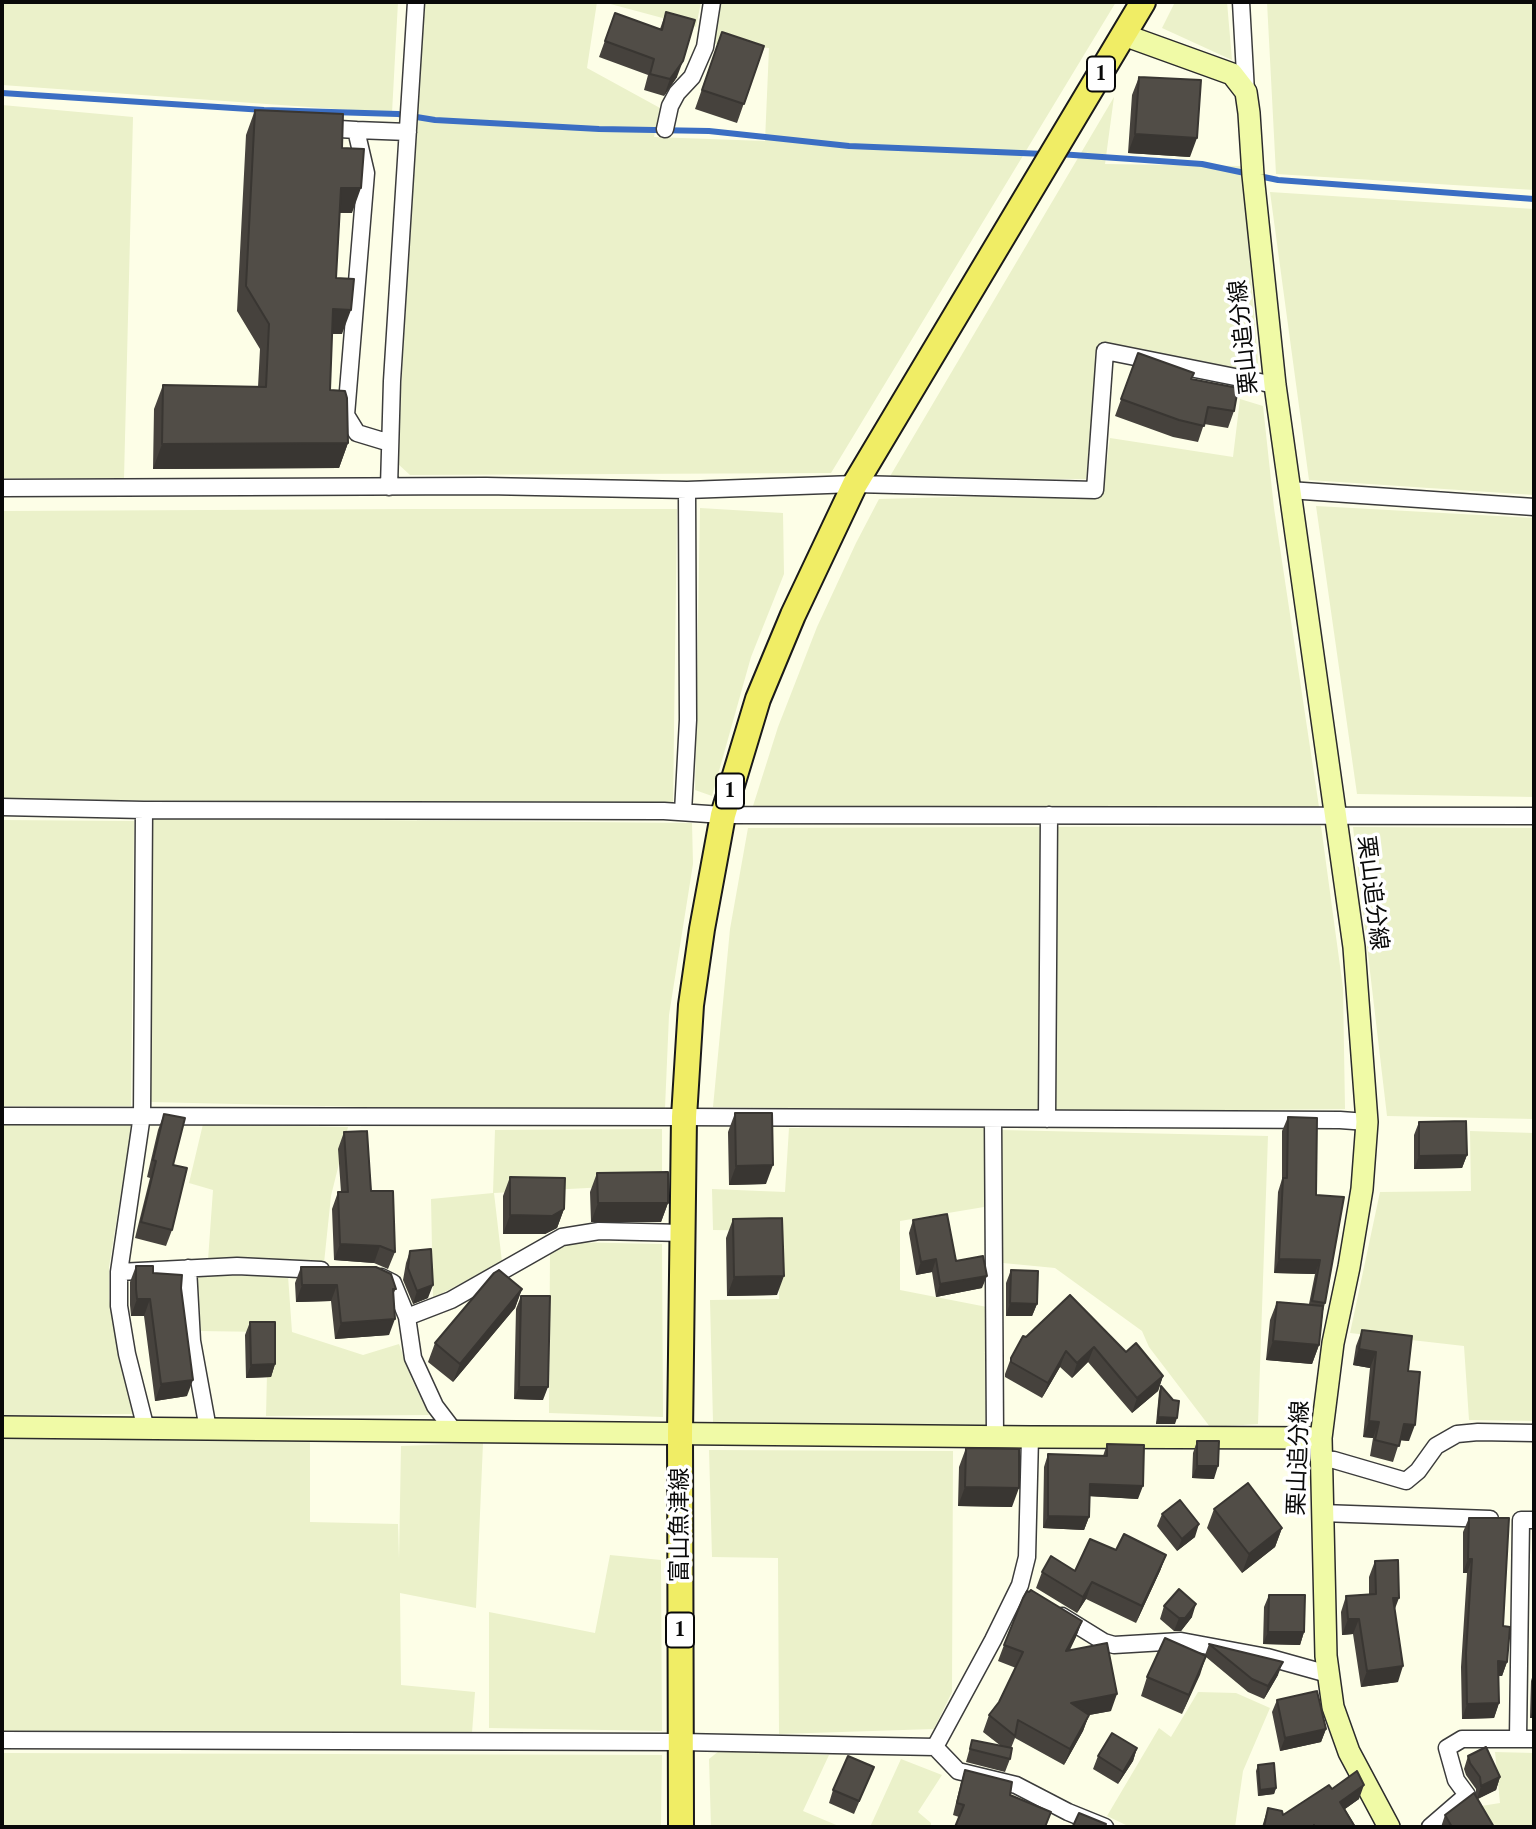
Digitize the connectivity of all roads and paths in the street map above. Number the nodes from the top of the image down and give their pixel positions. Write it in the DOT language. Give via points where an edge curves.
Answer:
graph roads {
  1 [pos="416,2"];
  2 [pos="712,2"];
  3 [pos="1143,2"];
  4 [pos="1241,2"];
  5 [pos="1124,35"];
  6 [pos="1246,92"];
  7 [pos="302,126"];
  8 [pos="665,129"];
  9 [pos="356,130"];
  10 [pos="408,132"];
  11 [pos="1275,385"];
  12 [pos="390,443"];
  13 [pos="855,484"];
  14 [pos="389,487"];
  15 [pos="2,488"];
  16 [pos="687,490"];
  17 [pos="1289,490"];
  18 [pos="1534,507"];
  19 [pos="2,807"];
  20 [pos="144,810"];
  21 [pos="683,812"];
  22 [pos="723,815"];
  23 [pos="1049,816"];
  24 [pos="1335,816"];
  25 [pos="1534,816"];
  26 [pos="142,1115"];
  27 [pos="2,1116"];
  28 [pos="684,1117"];
  29 [pos="993,1119"];
  30 [pos="1047,1119"];
  31 [pos="1367,1122"];
  32 [pos="683,1233"];
  33 [pos="188,1268"];
  34 [pos="333,1271"];
  35 [pos="119,1272"];
  36 [pos="359,1272"];
  37 [pos="407,1317"];
  38 [pos="2,1427"];
  39 [pos="146,1429"];
  40 [pos="208,1429"];
  41 [pos="454,1431"];
  42 [pos="680,1433"];
  43 [pos="1534,1433"];
  44 [pos="995,1437"];
  45 [pos="1030,1437"];
  46 [pos="1321,1438"];
  47 [pos="1321,1459"];
  48 [pos="1322,1513"];
  49 [pos="1527,1520"];
  50 [pos="1050,1609"];
  51 [pos="1328,1674"];
  52 [pos="1526,1738"];
  53 [pos="2,1740"];
  54 [pos="681,1742"];
  55 [pos="934,1746"];
  56 [pos="1068,1812"];
  57 [pos="681,1827"];
  58 [pos="1061,1827"];
  59 [pos="1105,1827"];
  60 [pos="1389,1827"];
  61 [pos="1430,1827"];
  1 -- 10 [label="street"];
  2 -- 8 [label="street" via="705,47 692,77 670,106"];
  3 -- 5 [label="main road, 1"];
  4 -- 6 [label="street"];
  5 -- 6 [label="main road" via="1232,74"];
  5 -- 13 [label="main road, 1"];
  6 -- 11 [label="main road, 栗山追分線"];
  7 -- 9 [label="street"];
  9 -- 10 [label="street"];
  9 -- 12 [label="street" via="366,173 346,415 357,433"];
  10 -- 12 [label="street"];
  11 -- 13 [label="street" via="1105,351 1095,490"];
  11 -- 17 [label="main road, 栗山追分線"];
  12 -- 14 [label="street"];
  13 -- 16 [label="street"];
  13 -- 22 [label="main road, 1" via="758,699"];
  14 -- 15 [label="street"];
  14 -- 16 [label="street"];
  16 -- 21 [label="street" via="688,720"];
  17 -- 18 [label="street"];
  17 -- 24 [label="main road, 栗山追分線"];
  19 -- 20 [label="street"];
  20 -- 21 [label="street"];
  20 -- 26 [label="street"];
  21 -- 22 [label="street"];
  22 -- 23 [label="street"];
  22 -- 28 [label="main road, 1" via="691,1005"];
  23 -- 24 [label="street"];
  23 -- 30 [label="street"];
  24 -- 25 [label="street"];
  24 -- 31 [label="main road, 栗山追分線" via="1354,947"];
  26 -- 27 [label="street"];
  26 -- 28 [label="street"];
  26 -- 35 [label="street"];
  28 -- 29 [label="street"];
  28 -- 32 [label="main road, 1"];
  29 -- 30 [label="street"];
  29 -- 44 [label="street"];
  30 -- 31 [label="street"];
  31 -- 46 [label="main road, 栗山追分線" via="1362,1189 1333,1343"];
  32 -- 37 [label="street" via="599,1231 562,1237 451,1300"];
  32 -- 42 [label="main road, 1"];
  33 -- 34 [label="street"];
  33 -- 35 [label="street"];
  33 -- 40 [label="street" via="192,1341"];
  35 -- 39 [label="street" via="127,1354"];
  36 -- 37 [label="street" via="393,1283"];
  37 -- 41 [label="street" via="413,1358 435,1406"];
  38 -- 39 [label="main road"];
  39 -- 40 [label="main road"];
  40 -- 41 [label="main road"];
  41 -- 42 [label="main road"];
  42 -- 44 [label="main road"];
  42 -- 54 [label="main road, 富山魚津線 / 1"];
  43 -- 47 [label="street" via="1457,1434 1436,1446 1406,1481"];
  44 -- 45 [label="main road"];
  45 -- 46 [label="main road"];
  45 -- 55 [label="street" via="1023,1593"];
  46 -- 47 [label="main road, 栗山追分線"];
  47 -- 48 [label="main road, 栗山追分線"];
  48 -- 49 [label="street"];
  48 -- 51 [label="main road, 栗山追分線"];
  49 -- 52 [label="street"];
  50 -- 51 [label="street" via="1104,1642 1181,1641"];
  51 -- 60 [label="main road, 栗山追分線" via="1333,1707 1349,1752"];
  52 -- 61 [label="street" via="1462,1739 1447,1748 1456,1780 1467,1795"];
  53 -- 54 [label="street"];
  54 -- 55 [label="street"];
  54 -- 57 [label="main road, 富山魚津線 / 1"];
  55 -- 56 [label="street" via="958,1771 1016,1785"];
  56 -- 58 [label="street"];
  56 -- 59 [label="street"];
}
